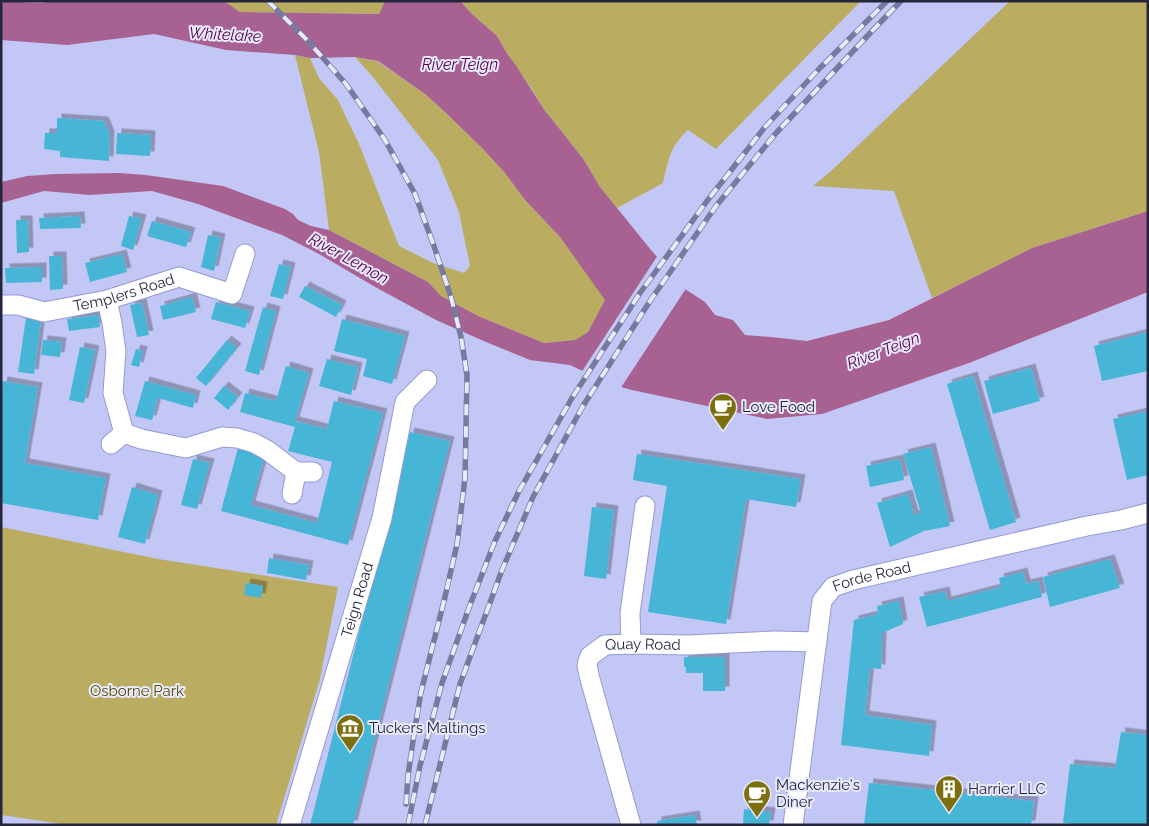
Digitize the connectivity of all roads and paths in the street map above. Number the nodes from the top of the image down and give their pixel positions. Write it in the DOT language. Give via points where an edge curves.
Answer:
graph roads {
  1 [pos="245,254"];
  2 [pos="107,300"];
  3 [pos="1,305"];
  4 [pos="427,380"];
  5 [pos="292,494"];
  6 [pos="645,506"];
  7 [pos="1148,513"];
  8 [pos="817,642"];
  9 [pos="631,644"];
  10 [pos="290,825"];
  11 [pos="631,825"];
  12 [pos="793,825"];
  1 -- 2 [label="street, Templers Road" via="232,294 179,277"];
  2 -- 3 [label="street, Templers Road" via="44,312 18,304"];
  2 -- 5 [label="street" via="116,351 113,393 118,439 141,438 186,448 222,437 254,443 304,472"];
  4 -- 10 [label="street, Teign Road" via="405,402 382,518"];
  6 -- 9 [label="street" via="630,612"];
  7 -- 8 [label="street, Forde Road" via="833,587 822,602"];
  8 -- 9 [label="street, Quay Road"];
  8 -- 12 [label="street, Forde Road"];
  9 -- 11 [label="street, Quay Road" via="605,645 590,656 587,666"];
}
